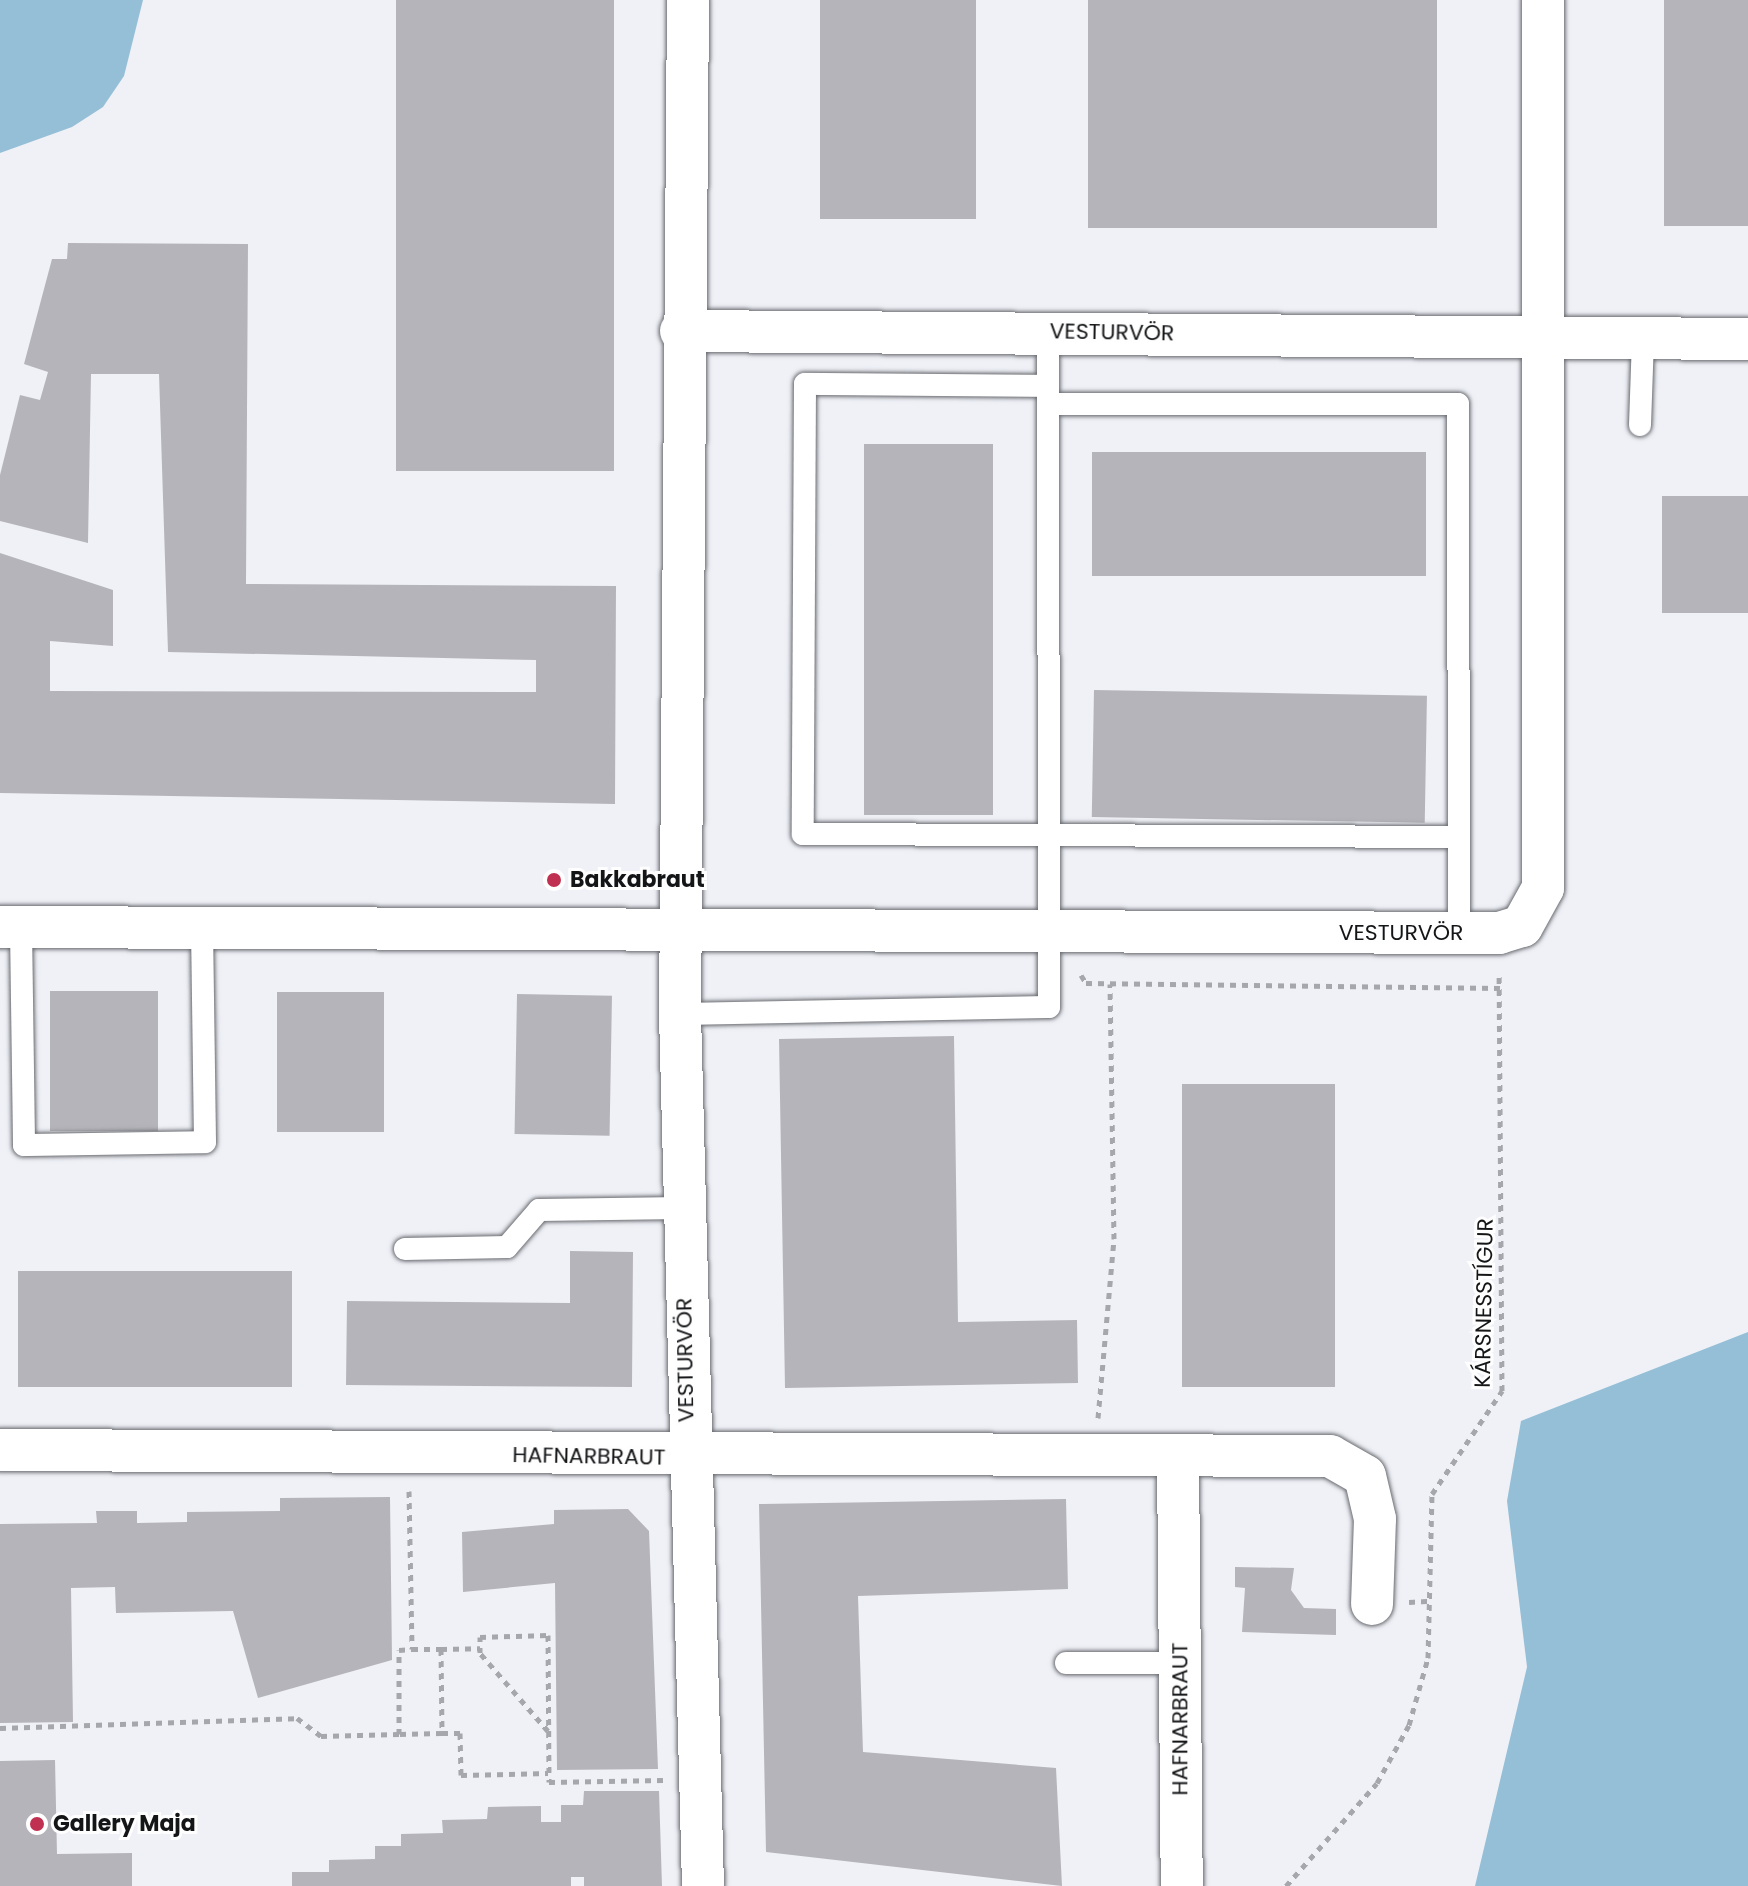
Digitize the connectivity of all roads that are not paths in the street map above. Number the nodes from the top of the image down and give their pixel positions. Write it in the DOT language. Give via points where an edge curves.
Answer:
graph roads {
  1 [pos="688,0"];
  2 [pos="1543,0"];
  3 [pos="681,331"];
  4 [pos="1048,332"];
  5 [pos="1544,337"];
  6 [pos="1643,338"];
  7 [pos="1748,339"];
  8 [pos="1048,395"];
  9 [pos="1640,425"];
  10 [pos="1049,835"];
  11 [pos="1459,837"];
  12 [pos="11,928"];
  13 [pos="202,928"];
  14 [pos="683,930"];
  15 [pos="1049,932"];
  16 [pos="1479,933"];
  17 [pos="680,1014"];
  18 [pos="682,1208"];
  19 [pos="405,1249"];
  20 [pos="0,1450"];
  21 [pos="1178,1456"];
  22 [pos="688,1457"];
  23 [pos="1372,1604"];
  24 [pos="1066,1663"];
  25 [pos="1180,1663"];
  26 [pos="703,1886"];
  27 [pos="1182,1886"];
  1 -- 3 [label="street, VESTURVÖR"];
  2 -- 5 [label="street, VESTURVÖR"];
  3 -- 4 [label="street, VESTURVÖR"];
  3 -- 14 [label="street, VESTURVÖR"];
  4 -- 5 [label="street, VESTURVÖR"];
  4 -- 8 [label="lane"];
  5 -- 6 [label="street, VESTURVÖR"];
  5 -- 16 [label="street, VESTURVÖR" via="1543,888 1533,916"];
  6 -- 7 [label="street, VESTURVÖR"];
  6 -- 9 [label="lane"];
  8 -- 10 [label="lane"];
  8 -- 10 [label="lane" via="805,384 803,834"];
  8 -- 11 [label="lane" via="1458,404"];
  10 -- 11 [label="lane"];
  10 -- 15 [label="lane"];
  11 -- 16 [label="lane"];
  12 -- 13 [label="street"];
  12 -- 13 [label="lane" via="24,1145 205,1142"];
  13 -- 14 [label="street"];
  14 -- 15 [label="street, VESTURVÖR"];
  14 -- 17 [label="street, VESTURVÖR"];
  15 -- 16 [label="street, VESTURVÖR"];
  15 -- 17 [label="lane" via="1049,1007"];
  17 -- 18 [label="street, VESTURVÖR"];
  18 -- 19 [label="lane" via="539,1210 507,1247"];
  18 -- 22 [label="street, VESTURVÖR"];
  20 -- 22 [label="street, HAFNARBRAUT"];
  21 -- 22 [label="street, HAFNARBRAUT"];
  21 -- 23 [label="street, HAFNARBRAUT" via="1349,1462 1365,1476 1375,1519"];
  21 -- 25 [label="street, HAFNARBRAUT"];
  22 -- 26 [label="street, VESTURVÖR"];
  24 -- 25 [label="lane"];
  25 -- 27 [label="street, HAFNARBRAUT"];
}
